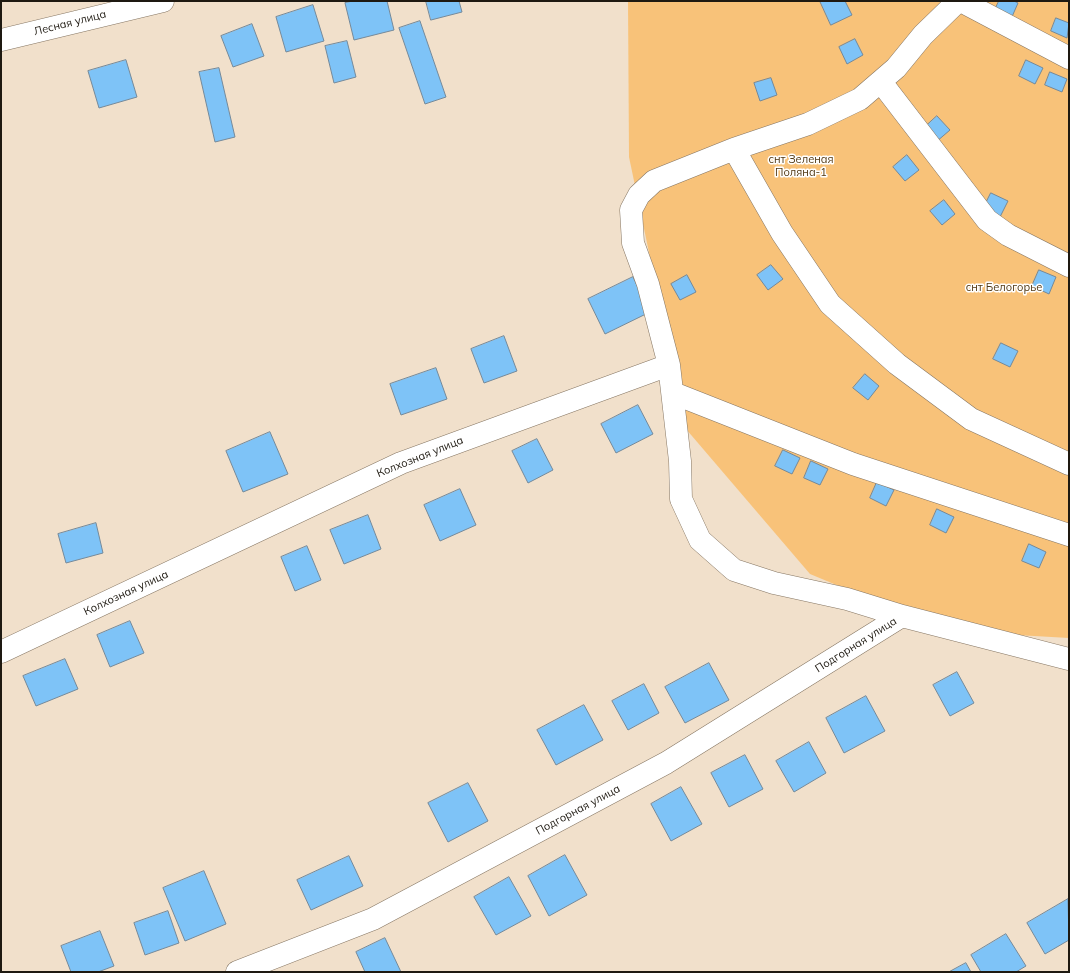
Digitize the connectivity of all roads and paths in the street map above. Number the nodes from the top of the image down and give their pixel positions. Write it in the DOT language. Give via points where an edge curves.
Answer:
graph roads {
  1 [pos="163,1"];
  2 [pos="959,1"];
  3 [pos="1,40"];
  4 [pos="1069,58"];
  5 [pos="881,82"];
  6 [pos="734,149"];
  7 [pos="1069,266"];
  8 [pos="669,365"];
  9 [pos="673,393"];
  10 [pos="1069,464"];
  11 [pos="1069,535"];
  12 [pos="902,616"];
  13 [pos="1,652"];
  14 [pos="1069,659"];
  15 [pos="237,972"];
  1 -- 3 [label="street, Лесная улица"];
  2 -- 4 [label="street"];
  2 -- 5 [label="street" via="923,35"];
  5 -- 6 [label="street" via="860,99 814,121"];
  5 -- 7 [label="street" via="987,220 1008,235"];
  6 -- 8 [label="street" via="654,181 639,195 631,210 633,243 648,284"];
  6 -- 10 [label="street" via="782,233 830,304 897,364 971,419"];
  8 -- 9 [label="street"];
  8 -- 13 [label="street, Колхозная улица" via="401,463"];
  9 -- 11 [label="street" via="853,464"];
  9 -- 12 [label="street" via="681,499 700,540 734,570"];
  12 -- 14 [label="street"];
  12 -- 15 [label="street, Подгорная улица" via="666,763 373,919"];
}
